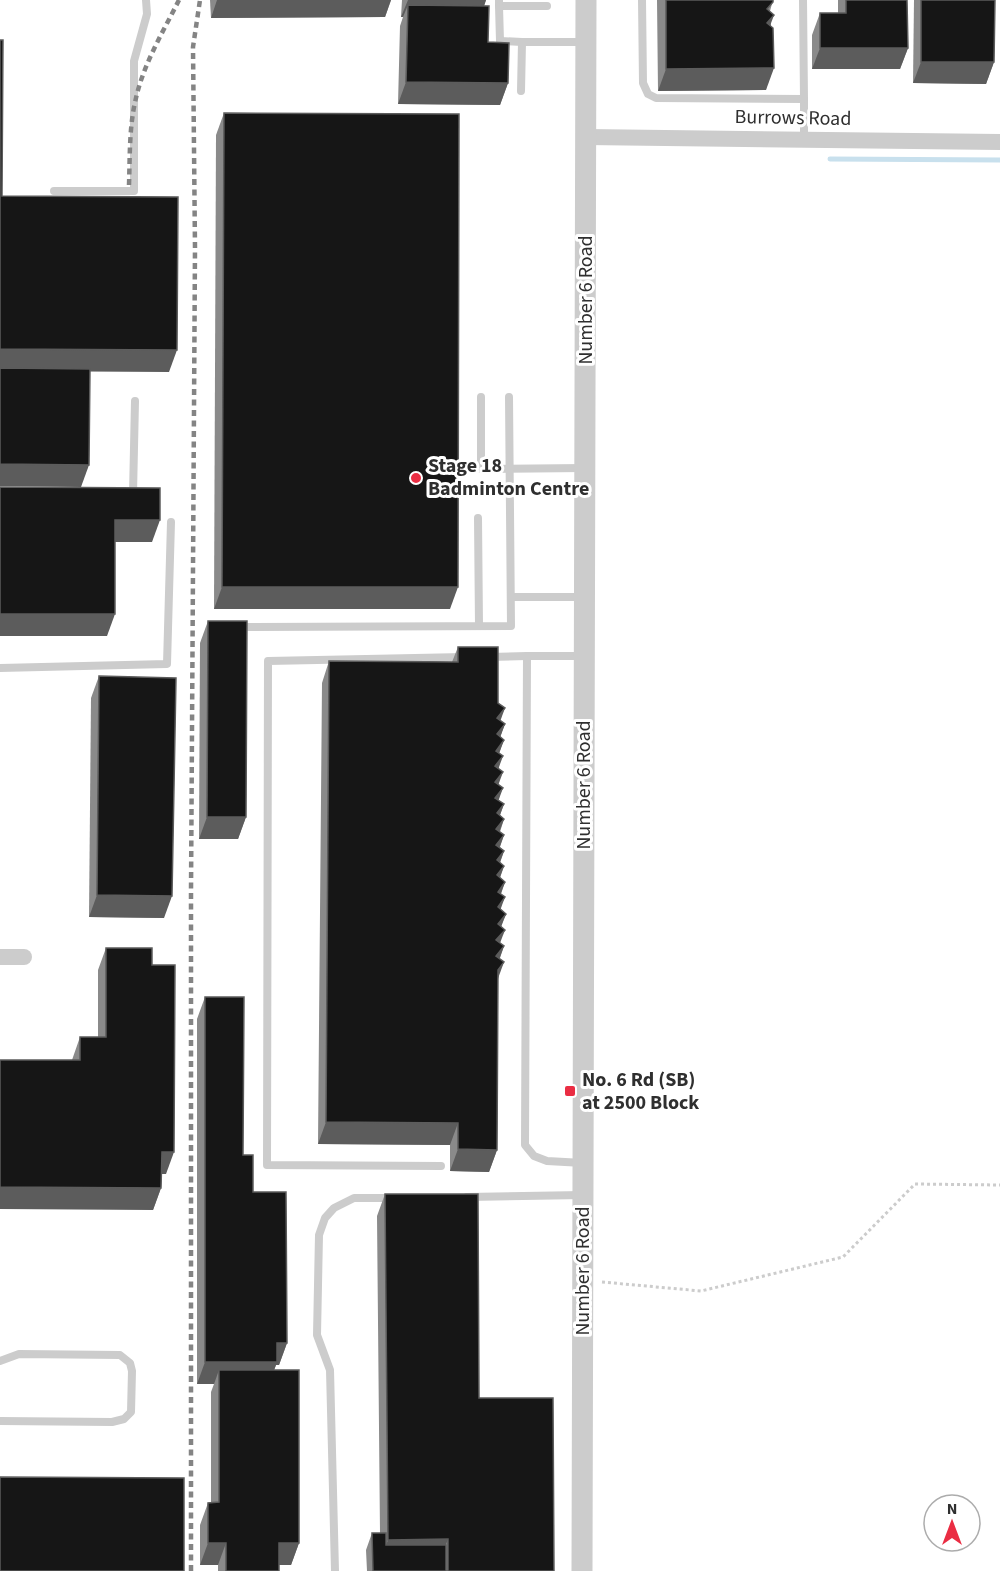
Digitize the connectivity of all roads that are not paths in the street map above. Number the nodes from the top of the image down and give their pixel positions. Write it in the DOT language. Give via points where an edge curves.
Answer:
graph roads {
  1 [pos="146,0"];
  2 [pos="586,0"];
  3 [pos="642,0"];
  4 [pos="803,0"];
  5 [pos="499,3"];
  6 [pos="547,6"];
  7 [pos="522,42"];
  8 [pos="586,42"];
  9 [pos="521,91"];
  10 [pos="804,99"];
  11 [pos="586,137"];
  12 [pos="804,140"];
  13 [pos="1000,142"];
  14 [pos="54,191"];
  15 [pos="481,397"];
  16 [pos="509,398"];
  17 [pos="135,401"];
  18 [pos="585,468"];
  19 [pos="510,469"];
  20 [pos="122,494"];
  21 [pos="478,518"];
  22 [pos="171,522"];
  23 [pos="511,597"];
  24 [pos="585,597"];
  25 [pos="479,626"];
  26 [pos="233,627"];
  27 [pos="527,656"];
  28 [pos="585,656"];
  29 [pos="468,657"];
  30 [pos="480,657"];
  31 [pos="0,668"];
  32 [pos="0,957"];
  33 [pos="24,957"];
  34 [pos="583,1163"];
  35 [pos="441,1166"];
  36 [pos="583,1195"];
  37 [pos="459,1197"];
  38 [pos="400,1198"];
  39 [pos="0,1361"];
  40 [pos="0,1421"];
  41 [pos="335,1571"];
  42 [pos="582,1571"];
  1 -- 14 [label="lane" via="147,14 134,62 134,192"];
  2 -- 8 [label="street, Number 6 Road"];
  3 -- 10 [label="lane" via="644,83 648,94 656,98"];
  4 -- 10 [label="lane"];
  5 -- 6 [label="lane"];
  5 -- 7 [label="lane" via="500,41"];
  7 -- 8 [label="lane"];
  7 -- 9 [label="lane"];
  8 -- 11 [label="street, Number 6 Road"];
  10 -- 12 [label="lane"];
  11 -- 12 [label="street, Burrows Road"];
  11 -- 18 [label="street, Number 6 Road"];
  12 -- 13 [label="street, Burrows Road"];
  15 -- 19 [label="lane" via="482,469"];
  16 -- 19 [label="lane"];
  17 -- 20 [label="lane" via="133,494"];
  18 -- 19 [label="lane"];
  18 -- 24 [label="street, Number 6 Road"];
  19 -- 23 [label="lane"];
  21 -- 25 [label="lane"];
  22 -- 31 [label="lane" via="167,664"];
  23 -- 24 [label="lane"];
  23 -- 25 [label="lane" via="511,626"];
  24 -- 28 [label="street, Number 6 Road"];
  25 -- 26 [label="lane"];
  27 -- 28 [label="lane"];
  27 -- 30 [label="lane"];
  27 -- 34 [label="lane" via="525,1144 534,1156 547,1161"];
  28 -- 34 [label="street, Number 6 Road"];
  29 -- 35 [label="lane" via="268,661 267,1166"];
  32 -- 33 [label="street"];
  34 -- 36 [label="street, Number 6 Road"];
  36 -- 37 [label="lane"];
  36 -- 42 [label="street, Number 6 Road"];
  38 -- 41 [label="lane" via="354,1198 334,1208 325,1218 319,1235 317,1335 330,1370"];
  39 -- 40 [label="lane" via="19,1354 120,1355 130,1363 132,1371 131,1412 124,1419"];
}
